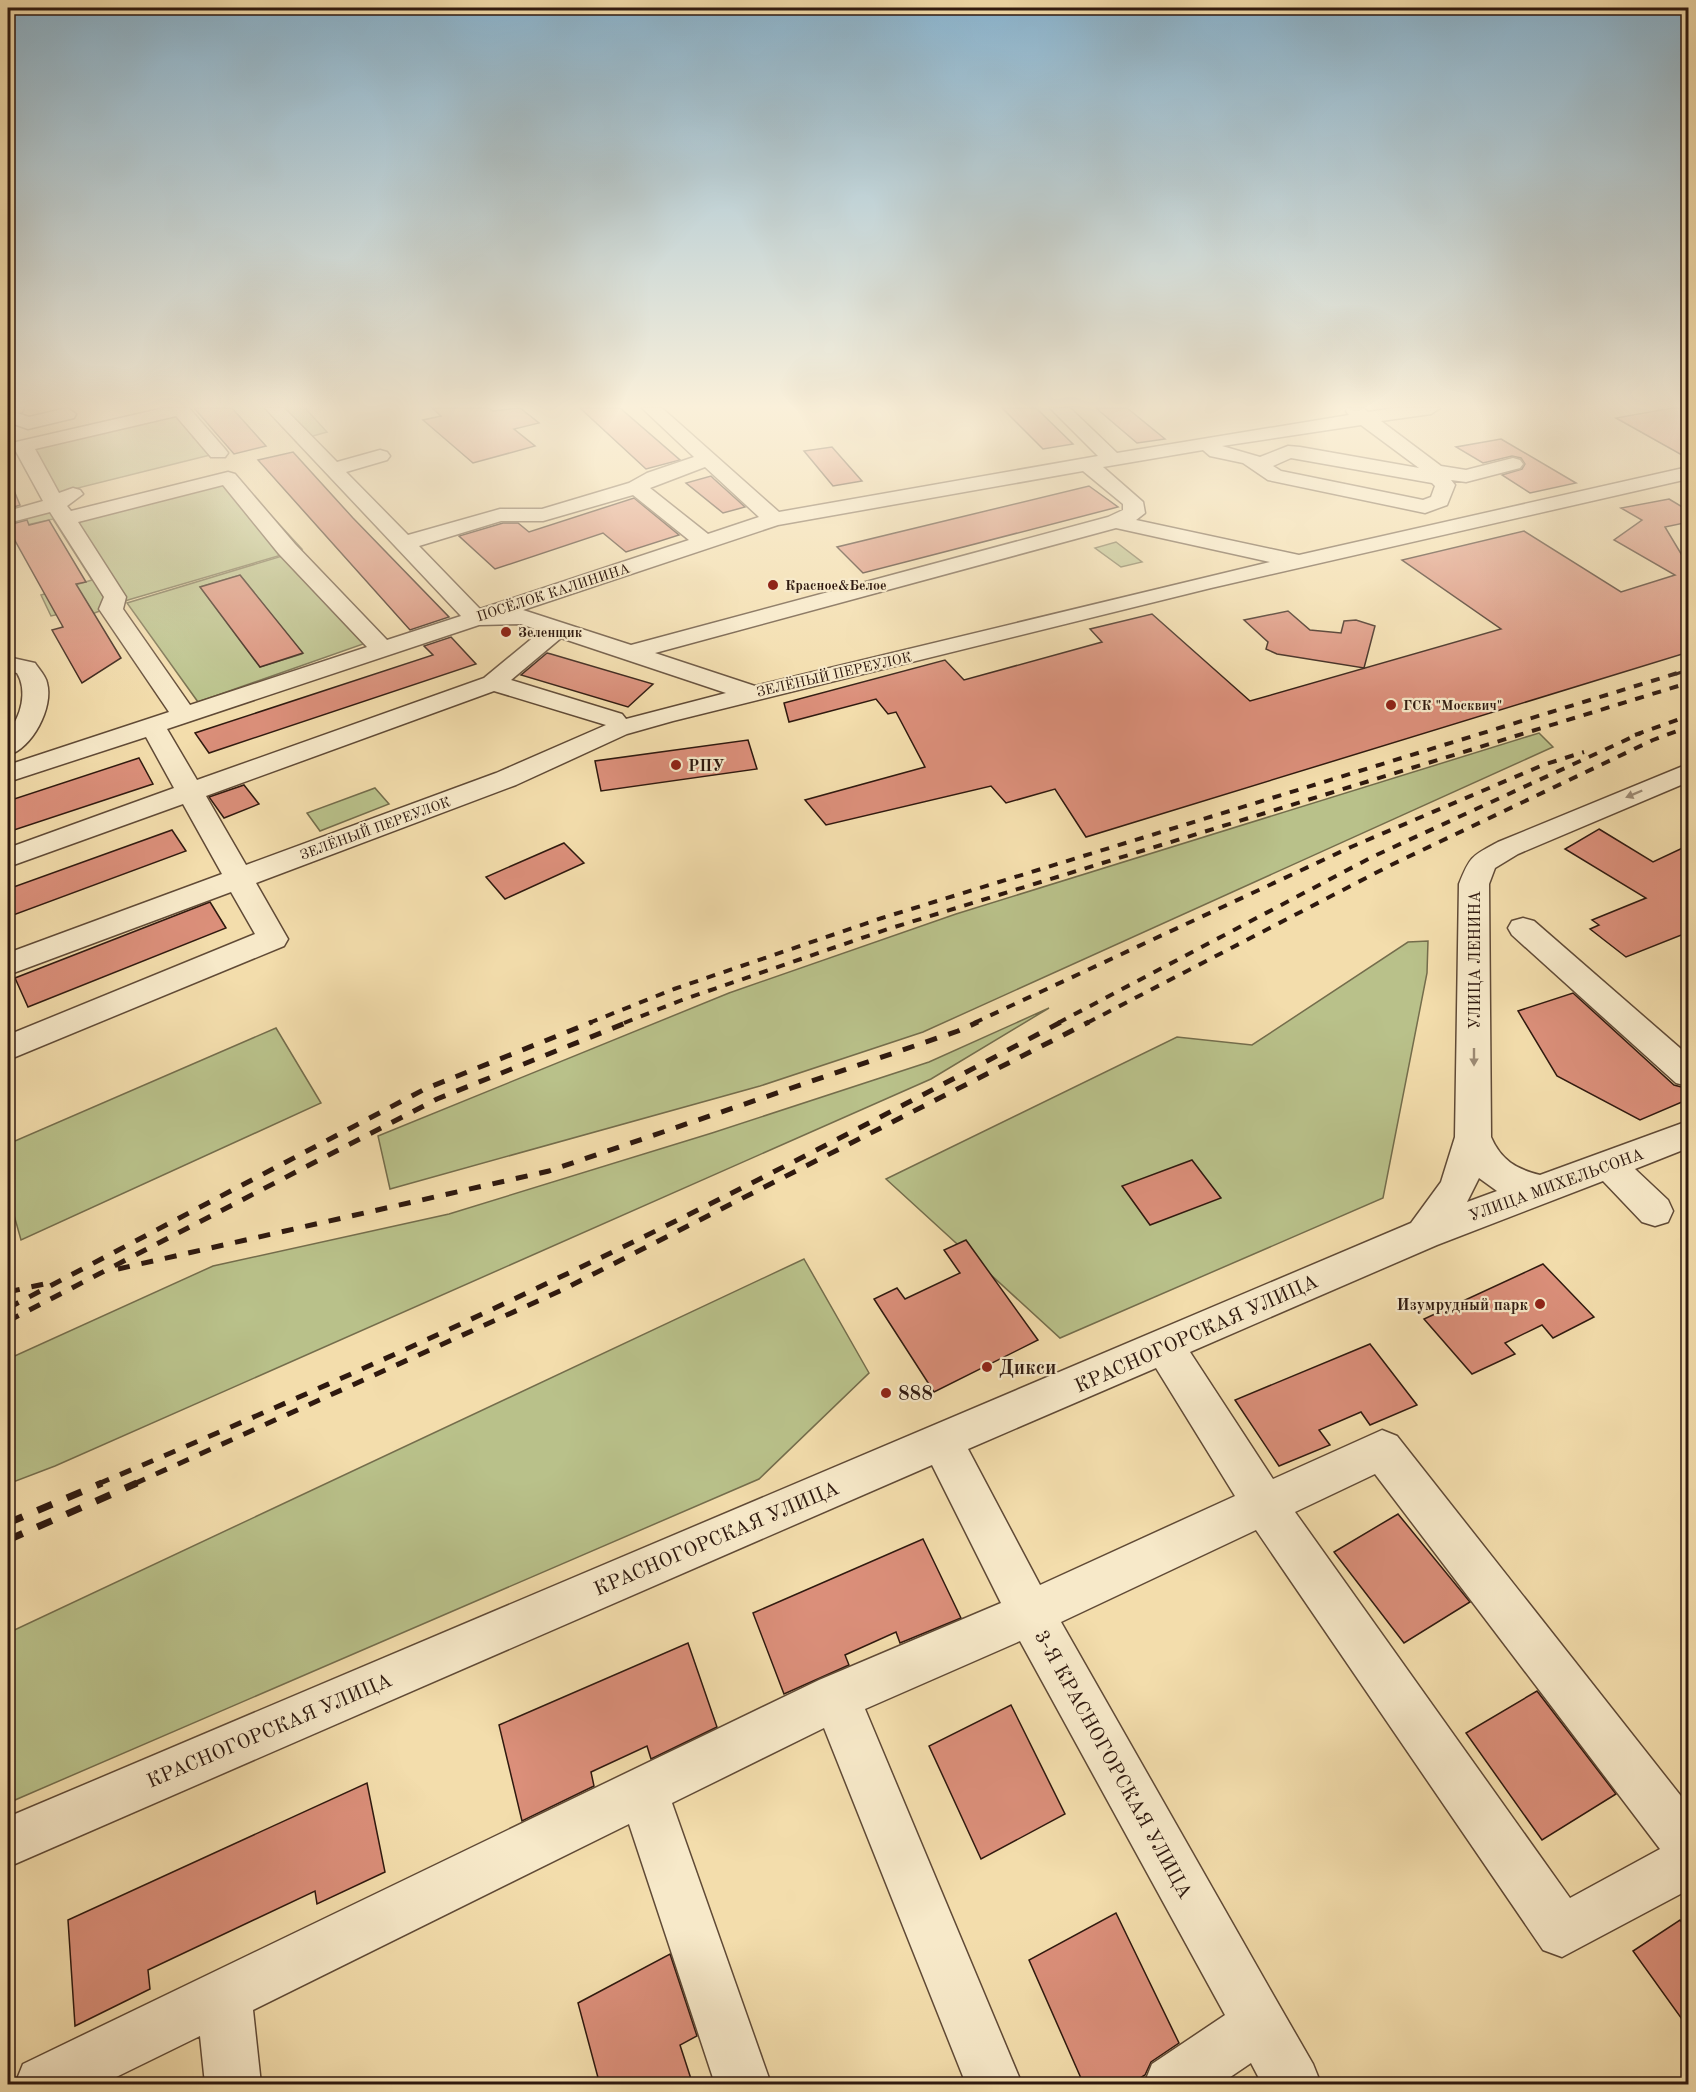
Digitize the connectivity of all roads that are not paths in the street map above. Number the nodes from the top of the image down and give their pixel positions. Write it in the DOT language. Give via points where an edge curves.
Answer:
graph roads {
  1 [pos="57,506"];
  2 [pos="65,506"];
  3 [pos="92,506"];
  4 [pos="251,506"];
  5 [pos="369,506"];
  6 [pos="574,506"];
  7 [pos="659,506"];
  8 [pos="760,506"];
  9 [pos="850,506"];
  10 [pos="1133,506"];
  11 [pos="1545,506"];
  12 [pos="61,512"];
  13 [pos="8,517"];
  14 [pos="774,519"];
  15 [pos="1116,522"];
  16 [pos="705,542"];
  17 [pos="405,543"];
  18 [pos="1304,562"];
  19 [pos="476,618"];
  20 [pos="557,629"];
  21 [pos="382,649"];
  22 [pos="632,652"];
  23 [pos="8,664"];
  24 [pos="493,683"];
  25 [pos="751,693"];
  26 [pos="184,715"];
  27 [pos="613,719"];
  28 [pos="152,725"];
  29 [pos="8,747"];
  30 [pos="1689,772"];
  31 [pos="8,774"];
  32 [pos="191,792"];
  33 [pos="8,858"];
  34 [pos="240,878"];
  35 [pos="1523,928"];
  36 [pos="8,964"];
  37 [pos="8,1048"];
  38 [pos="1689,1074"];
  39 [pos="1689,1134"];
  40 [pos="1473,1137"];
  41 [pos="1609,1165"];
  42 [pos="1542,1190"];
  43 [pos="1655,1210"];
  44 [pos="1424,1234"];
  45 [pos="1164,1346"];
  46 [pos="941,1440"];
  47 [pos="1264,1504"];
  48 [pos="1030,1613"];
  49 [pos="836,1697"];
  50 [pos="643,1791"];
  51 [pos="8,1842"];
  52 [pos="1689,1845"];
  53 [pos="1689,1862"];
  54 [pos="224,1996"];
  55 [pos="1260,2024"];
  56 [pos="44,2085"];
  57 [pos="233,2085"];
  58 [pos="743,2085"];
  59 [pos="994,2085"];
  60 [pos="1172,2085"];
  61 [pos="1293,2085"];
  1 -- 12 [label="street"];
  2 -- 12 [label="street"];
  3 -- 12 [label="street"];
  4 -- 21 [label="street" via="286,549"];
  5 -- 17 [label="street"];
  6 -- 17 [label="street" via="543,515 500,515"];
  7 -- 16 [label="street"];
  8 -- 14 [label="street"];
  9 -- 14 [label="street, ПОСЁЛОК КАЛИНИНА"];
  10 -- 15 [label="street" via="1134,513"];
  11 -- 18 [label="street, ЗЕЛЁНЫЙ ПЕРЕУЛОК"];
  12 -- 13 [label="street"];
  12 -- 26 [label="street" via="115,597 111,609"];
  14 -- 16 [label="street, ПОСЁЛОК КАЛИНИНА"];
  15 -- 18 [label="street"];
  15 -- 22 [label="street"];
  16 -- 19 [label="street, ПОСЁЛОК КАЛИНИНА"];
  17 -- 19 [label="street"];
  18 -- 25 [label="street, ЗЕЛЁНЫЙ ПЕРЕУЛОК"];
  19 -- 20 [label="street" via="523,617"];
  19 -- 21 [label="street, ПОСЁЛОК КАЛИНИНА"];
  20 -- 22 [label="street"];
  20 -- 24 [label="street"];
  21 -- 26 [label="street, ПОСЁЛОК КАЛИНИНА"];
  22 -- 25 [label="street"];
  23 -- 29 [label="street" via="26,668 35,683 31,721"];
  24 -- 27 [label="street"];
  24 -- 32 [label="street"];
  25 -- 34 [label="street, ЗЕЛЁНЫЙ ПЕРЕУЛОК" via="618,729 307,863"];
  26 -- 28 [label="street, ПОСЁЛОК КАЛИНИНА"];
  28 -- 31 [label="street, ПОСЁЛОК КАЛИНИНА"];
  28 -- 32 [label="street"];
  30 -- 40 [label="street, УЛИЦА ЛЕНИНА, one-way" via="1508,848 1482,863 1474,885"];
  32 -- 33 [label="street"];
  32 -- 34 [label="street"];
  34 -- 36 [label="street, ЗЕЛЁНЫЙ ПЕРЕУЛОК"];
  34 -- 37 [label="street" via="273,939"];
  35 -- 38 [label="street"];
  39 -- 41 [label="street, УЛИЦА МИХЕЛЬСОНА"];
  40 -- 42 [label="street" via="1483,1161 1495,1173 1514,1184"];
  40 -- 44 [label="street, УЛИЦА ЛЕНИНА" via="1466,1170 1447,1205"];
  41 -- 42 [label="street, УЛИЦА МИХЕЛЬСОНА"];
  41 -- 43 [label="street"];
  42 -- 44 [label="street, УЛИЦА МИХЕЛЬСОНА"];
  44 -- 45 [label="street, КРАСНОГОРСКАЯ УЛИЦА"];
  45 -- 46 [label="street, КРАСНОГОРСКАЯ УЛИЦА"];
  45 -- 47 [label="street"];
  46 -- 48 [label="street, 3-Я КРАСНОГОРСКАЯ УЛИЦА"];
  46 -- 51 [label="street, КРАСНОГОРСКАЯ УЛИЦА"];
  47 -- 48 [label="street"];
  47 -- 52 [label="street" via="1382,1450"];
  47 -- 53 [label="street" via="1562,1931"];
  48 -- 49 [label="street"];
  48 -- 55 [label="street, 3-Я КРАСНОГОРСКАЯ УЛИЦА"];
  49 -- 50 [label="street"];
  49 -- 59 [label="street"];
  50 -- 54 [label="street"];
  50 -- 58 [label="street"];
  54 -- 56 [label="street"];
  54 -- 57 [label="street"];
  55 -- 60 [label="street"];
  55 -- 61 [label="street, 3-Я КРАСНОГОРСКАЯ УЛИЦА"];
}
